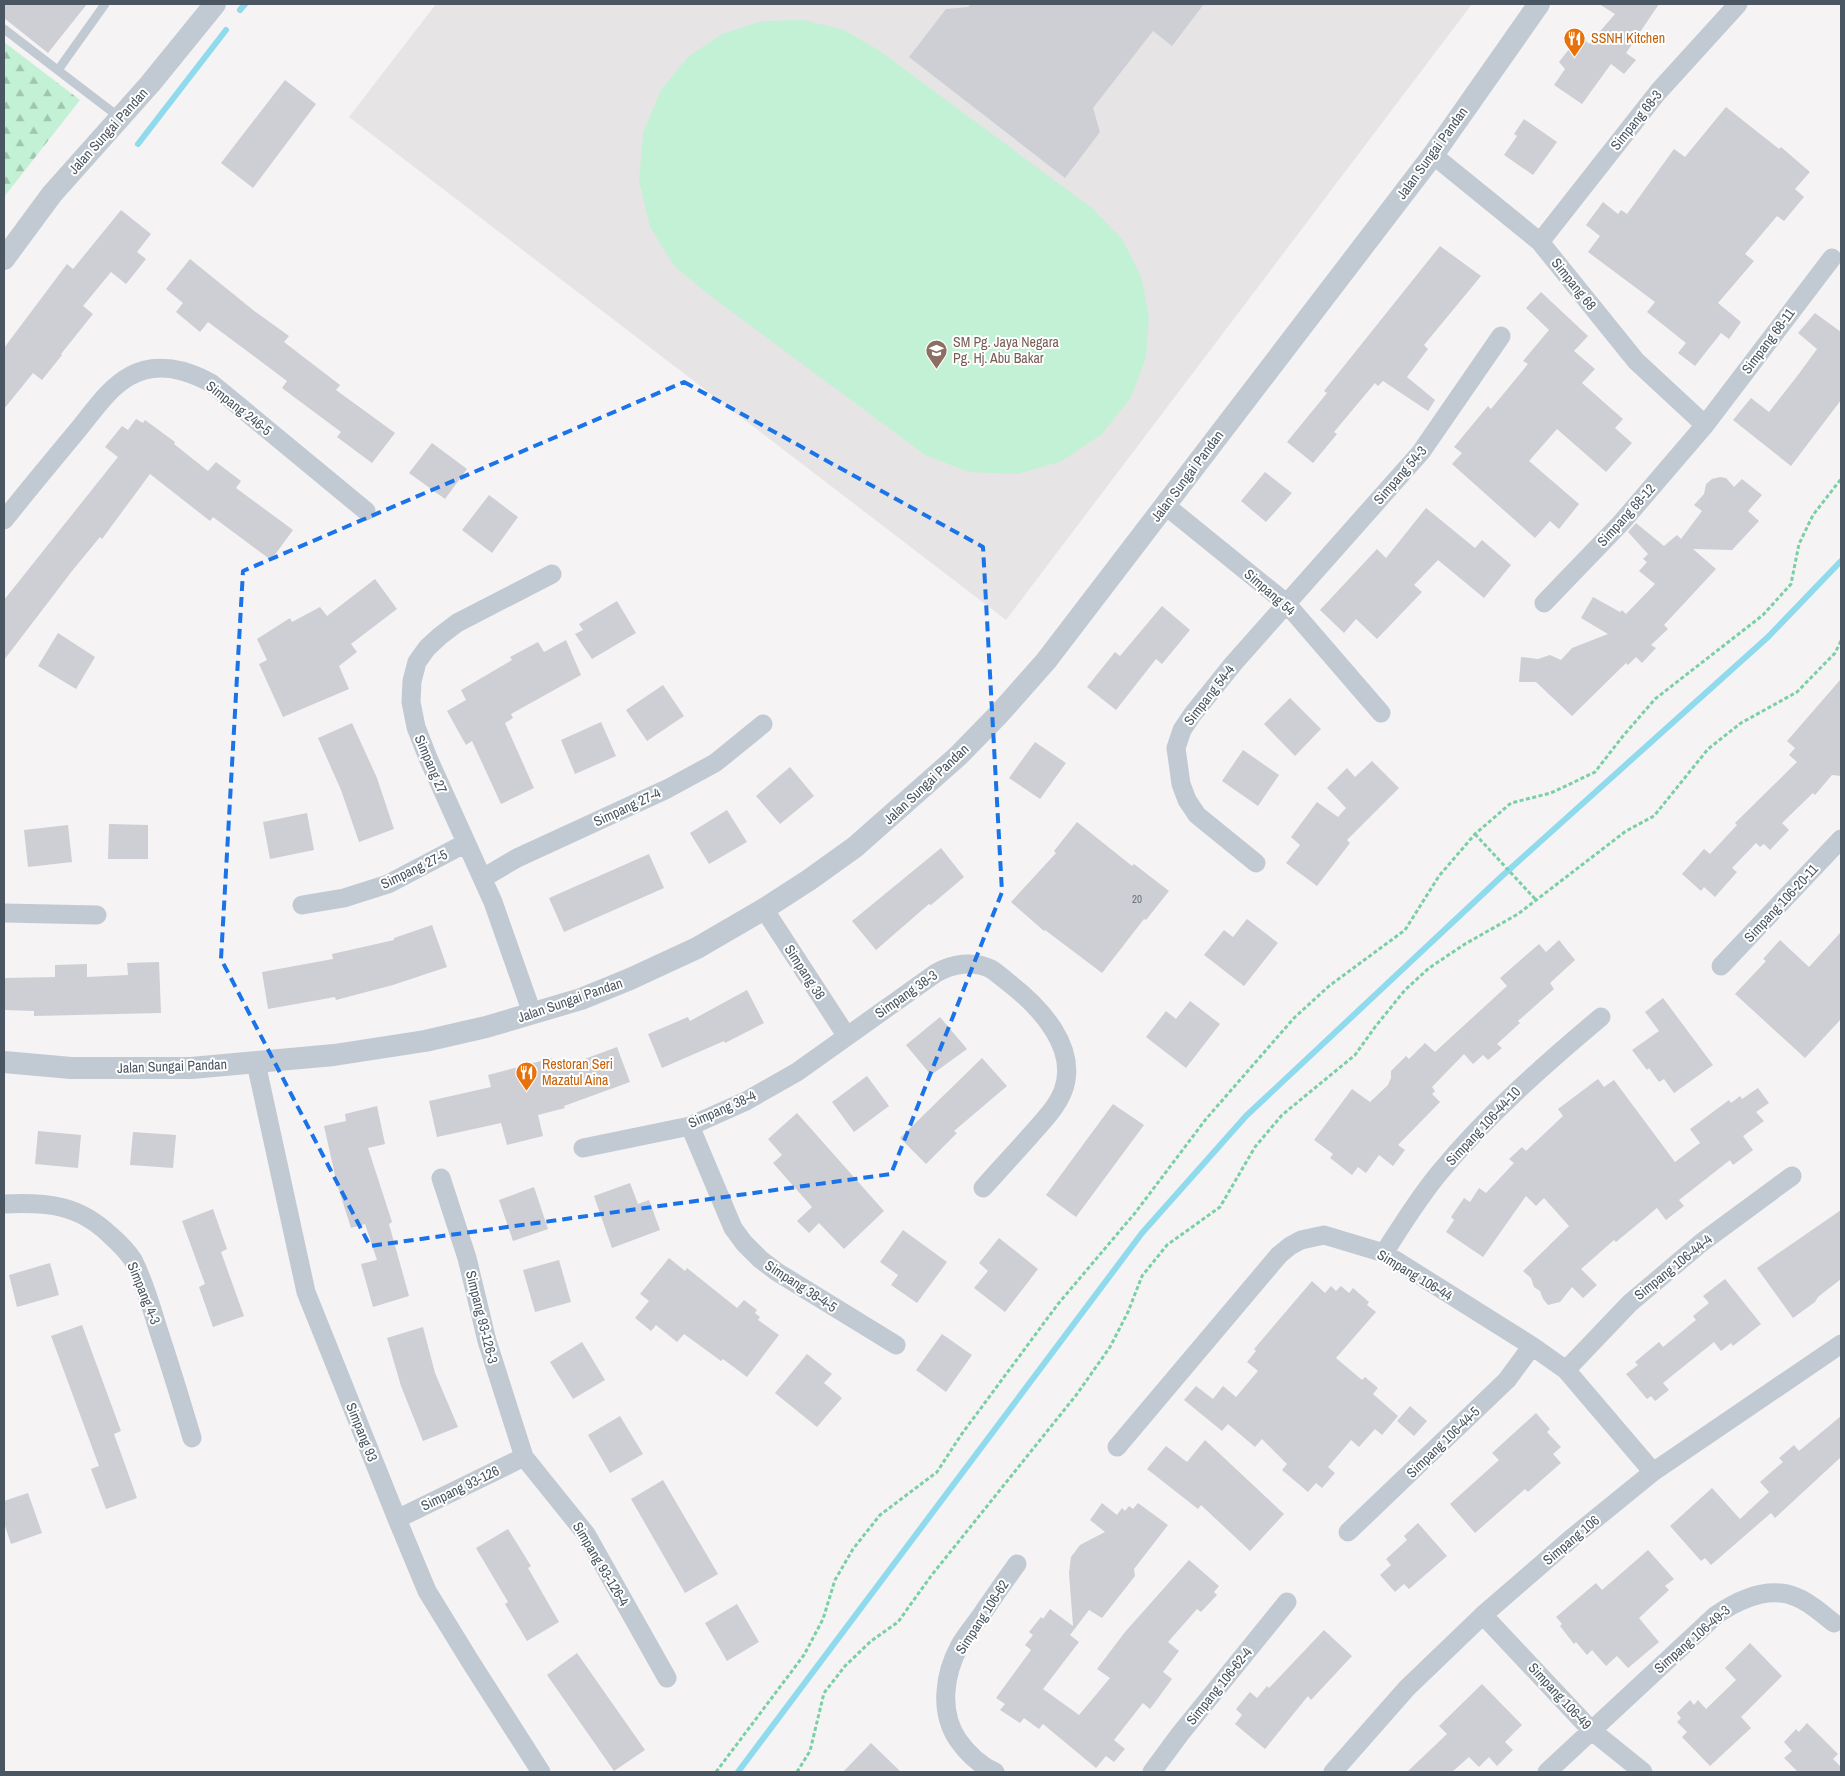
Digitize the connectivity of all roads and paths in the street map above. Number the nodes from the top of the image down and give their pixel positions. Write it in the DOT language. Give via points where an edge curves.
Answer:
graph roads {
  1 [pos="105,4"];
  2 [pos="214,4"];
  3 [pos="1539,4"];
  4 [pos="1738,4"];
  5 [pos="4,29"];
  6 [pos="58,70"];
  7 [pos="119,117"];
  8 [pos="1433,155"];
  9 [pos="1540,242"];
  10 [pos="1832,258"];
  11 [pos="4,259"];
  12 [pos="1501,336"];
  13 [pos="1704,425"];
  14 [pos="1841,479"];
  15 [pos="1165,505"];
  16 [pos="366,511"];
  17 [pos="4,520"];
  18 [pos="552,574"];
  19 [pos="1286,602"];
  20 [pos="1544,602"];
  21 [pos="1841,642"];
  22 [pos="1381,713"];
  23 [pos="763,724"];
  24 [pos="1475,834"];
  25 [pos="1841,839"];
  26 [pos="466,843"];
  27 [pos="1256,863"];
  28 [pos="483,878"];
  29 [pos="1537,901"];
  30 [pos="302,905"];
  31 [pos="764,909"];
  32 [pos="4,913"];
  33 [pos="97,915"];
  34 [pos="1721,966"];
  35 [pos="532,1013"];
  36 [pos="1601,1017"];
  37 [pos="846,1035"];
  38 [pos="4,1062"];
  39 [pos="256,1063"];
  40 [pos="690,1126"];
  41 [pos="583,1148"];
  42 [pos="1792,1176"];
  43 [pos="441,1178"];
  44 [pos="983,1188"];
  45 [pos="4,1204"];
  46 [pos="1384,1253"];
  47 [pos="1841,1344"];
  48 [pos="896,1345"];
  49 [pos="1532,1346"];
  50 [pos="1566,1370"];
  51 [pos="192,1438"];
  52 [pos="1118,1448"];
  53 [pos="524,1456"];
  54 [pos="1653,1472"];
  55 [pos="397,1519"];
  56 [pos="1348,1532"];
  57 [pos="1017,1564"];
  58 [pos="1287,1602"];
  59 [pos="1483,1615"];
  60 [pos="1834,1623"];
  61 [pos="667,1678"];
  62 [pos="1591,1730"];
  63 [pos="541,1772"];
  64 [pos="716,1772"];
  65 [pos="797,1772"];
  66 [pos="995,1772"];
  67 [pos="1152,1772"];
  68 [pos="1333,1772"];
  69 [pos="1547,1772"];
  70 [pos="1643,1772"];
  1 -- 6 [label="lane"];
  2 -- 7 [label="street, Jalan Sungai Pandan"];
  3 -- 8 [label="street, Jalan Sungai Pandan"];
  4 -- 9 [label="street, Simpang 68-3" via="1658,92"];
  5 -- 6 [label="lane"];
  6 -- 7 [label="lane"];
  7 -- 11 [label="street, Jalan Sungai Pandan" via="52,194"];
  8 -- 9 [label="street, Simpang 68"];
  8 -- 15 [label="street, Jalan Sungai Pandan"];
  9 -- 13 [label="street, Simpang 68" via="1636,361"];
  10 -- 13 [label="street, Simpang 68-11"];
  12 -- 19 [label="street, Simpang 54-3" via="1421,452"];
  13 -- 20 [label="street, Simpang 68-12" via="1621,523"];
  14 -- 24 [label="path" via="1813,515 1799,544 1791,584 1763,615 1655,699 1595,772 1551,792 1511,803"];
  15 -- 19 [label="street, Simpang 54"];
  15 -- 31 [label="street, Jalan Sungai Pandan" via="1046,661 958,756 855,847"];
  16 -- 17 [label="street, Simpang 246-5" via="211,383 194,374 162,368 130,376 106,395"];
  18 -- 26 [label="street, Simpang 27" via="457,623 427,648 418,662 412,681 411,702 416,727"];
  19 -- 22 [label="street, Simpang 54"];
  19 -- 27 [label="street, Simpang 54-4" via="1192,715 1176,748 1181,784 1197,815"];
  21 -- 29 [label="path" via="1835,653 1797,692 1741,723 1708,749 1654,816 1626,831"];
  23 -- 28 [label="street, Simpang 27-4" via="715,763 667,789 517,858"];
  24 -- 29 [label="path"];
  24 -- 64 [label="path" via="1439,876 1405,930 1330,986 1281,1032 1206,1118 1135,1213 1058,1304 937,1472 880,1515 853,1549 835,1580 823,1619 804,1655"];
  25 -- 34 [label="street, Simpang 106-20-11"];
  26 -- 28 [label="street, Simpang 27"];
  26 -- 30 [label="street, Simpang 27-5" via="388,884 344,898"];
  28 -- 35 [label="street, Simpang 27"];
  29 -- 65 [label="path" via="1465,944 1411,984 1355,1055 1282,1115 1255,1147 1220,1207 1168,1245 1142,1276 1110,1347 1077,1394 898,1622 845,1666 824,1693 810,1751"];
  31 -- 35 [label="street, Jalan Sungai Pandan" via="697,948 630,979 581,999"];
  31 -- 37 [label="street, Simpang 38"];
  32 -- 33 [label="street"];
  35 -- 39 [label="street, Jalan Sungai Pandan" via="425,1041"];
  36 -- 46 [label="street, Simpang 106-44-10" via="1530,1077 1472,1135 1424,1193"];
  37 -- 40 [label="street, Simpang 38-4" via="797,1072"];
  37 -- 44 [label="street, Simpang 38-3" via="936,972 961,964 990,968 1036,1008 1061,1045 1066,1075 1063,1090 1054,1108"];
  38 -- 39 [label="street, Jalan Sungai Pandan" via="71,1068 192,1068"];
  39 -- 55 [label="street, Simpang 93" via="306,1292"];
  40 -- 41 [label="street, Simpang 38-4"];
  40 -- 48 [label="street, Simpang 38-4-5" via="733,1228 744,1243 777,1272"];
  42 -- 50 [label="street, Simpang 106-44-4" via="1701,1243 1630,1303"];
  43 -- 53 [label="street, Simpang 93-126-3" via="467,1258 486,1342"];
  45 -- 51 [label="street, Simpang 4-3" via="50,1204 73,1210 102,1227 124,1248 147,1295"];
  46 -- 49 [label="street, Simpang 106-44"];
  46 -- 52 [label="street, Simpang 106-44" via="1324,1235 1312,1236 1290,1246 1267,1267"];
  47 -- 54 [label="street, Simpang 106"];
  49 -- 50 [label="street, Simpang 106-44"];
  49 -- 56 [label="street, Simpang 106-44-5" via="1507,1380"];
  50 -- 54 [label="street, Simpang 106-44"];
  53 -- 55 [label="street, Simpang 93-126"];
  53 -- 61 [label="street, Simpang 93-126-4" via="586,1534"];
  54 -- 59 [label="street, Simpang 106"];
  55 -- 63 [label="street, Simpang 93" via="427,1591"];
  57 -- 66 [label="street, Simpang 106-62" via="960,1646 945,1690 952,1731 966,1750"];
  58 -- 67 [label="street, Simpang 106-62-4"];
  59 -- 62 [label="street, Simpang 106-49"];
  59 -- 68 [label="street, Simpang 106" via="1407,1688"];
  60 -- 62 [label="street, Simpang 106-49-3" via="1795,1596 1764,1594 1740,1600 1716,1615"];
  62 -- 69 [label="street, Simpang 106-49-3"];
  62 -- 70 [label="street, Simpang 106-49"];
}
